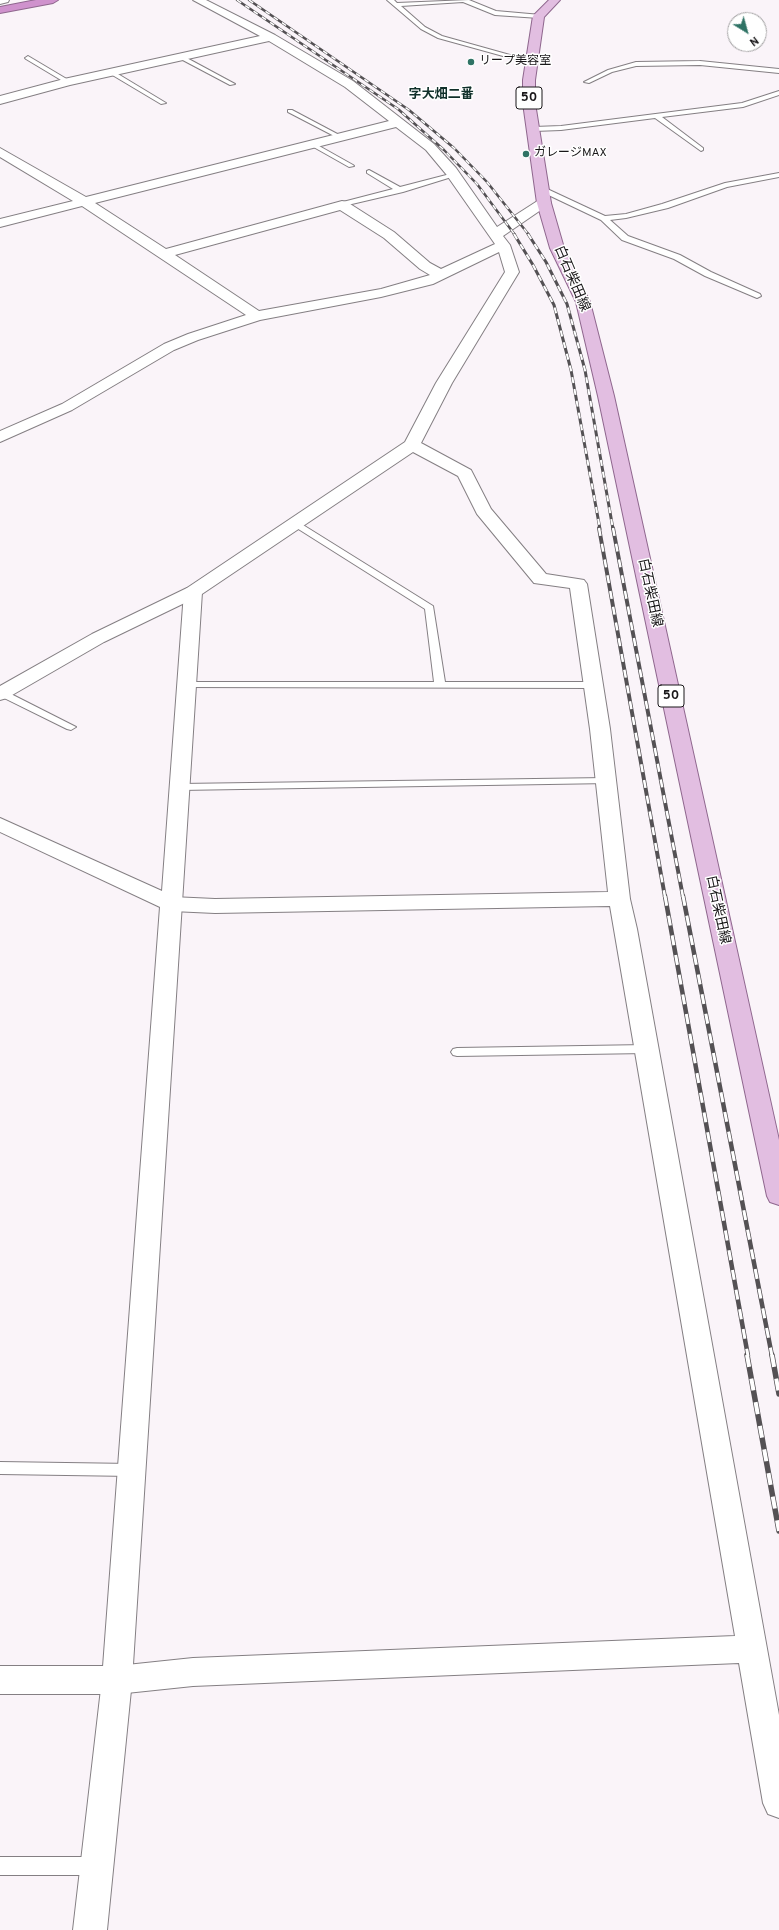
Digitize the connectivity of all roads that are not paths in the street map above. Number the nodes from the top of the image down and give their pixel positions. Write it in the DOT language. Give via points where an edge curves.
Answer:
graph roads {
  1 [pos="4,0"];
  2 [pos="53,0"];
  3 [pos="198,0"];
  4 [pos="390,0"];
  5 [pos="463,0"];
  6 [pos="555,0"];
  7 [pos="0,1"];
  8 [pos="396,5"];
  9 [pos="0,10"];
  10 [pos="539,16"];
  11 [pos="271,37"];
  12 [pos="181,57"];
  13 [pos="28,58"];
  14 [pos="532,62"];
  15 [pos="111,72"];
  16 [pos="779,72"];
  17 [pos="68,82"];
  18 [pos="587,82"];
  19 [pos="232,84"];
  20 [pos="779,93"];
  21 [pos="771,96"];
  22 [pos="779,99"];
  23 [pos="0,100"];
  24 [pos="163,103"];
  25 [pos="290,111"];
  26 [pos="658,117"];
  27 [pos="397,123"];
  28 [pos="534,129"];
  29 [pos="340,137"];
  30 [pos="312,144"];
  31 [pos="702,149"];
  32 [pos="0,152"];
  33 [pos="351,166"];
  34 [pos="369,172"];
  35 [pos="454,175"];
  36 [pos="779,175"];
  37 [pos="400,190"];
  38 [pos="543,196"];
  39 [pos="85,202"];
  40 [pos="342,205"];
  41 [pos="604,218"];
  42 [pos="0,223"];
  43 [pos="499,240"];
  44 [pos="164,254"];
  45 [pos="441,275"];
  46 [pos="757,296"];
  47 [pos="257,316"];
  48 [pos="0,436"];
  49 [pos="412,445"];
  50 [pos="295,524"];
  51 [pos="193,592"];
  52 [pos="187,685"];
  53 [pos="440,685"];
  54 [pos="592,685"];
  55 [pos="1,694"];
  56 [pos="71,727"];
  57 [pos="606,781"];
  58 [pos="180,787"];
  59 [pos="0,824"];
  60 [pos="619,899"];
  61 [pos="172,904"];
  62 [pos="647,1049"];
  63 [pos="457,1052"];
  64 [pos="776,1169"];
  65 [pos="779,1196"];
  66 [pos="0,1468"];
  67 [pos="132,1470"];
  68 [pos="753,1648"];
  69 [pos="0,1680"];
  70 [pos="117,1680"];
  71 [pos="779,1803"];
  72 [pos="0,1866"];
  73 [pos="95,1866"];
  74 [pos="90,1930"];
  1 -- 7 [label="street"];
  2 -- 9 [label="highway"];
  3 -- 11 [label="street"];
  4 -- 8 [label="lane"];
  5 -- 8 [label="lane"];
  5 -- 10 [label="lane" via="495,13"];
  6 -- 10 [label="main road"];
  8 -- 14 [label="lane" via="423,28 440,37"];
  10 -- 14 [label="main road, 白石柴田線 / 50"];
  11 -- 12 [label="street"];
  11 -- 27 [label="street" via="349,84"];
  12 -- 15 [label="street"];
  12 -- 19 [label="lane"];
  13 -- 17 [label="lane"];
  14 -- 28 [label="main road, 白石柴田線 / 50" via="529,103"];
  15 -- 17 [label="street"];
  15 -- 24 [label="lane"];
  16 -- 18 [label="lane" via="700,62 667,62 636,64 610,71"];
  17 -- 23 [label="street"];
  20 -- 21 [label="lane"];
  21 -- 22 [label="lane"];
  21 -- 26 [label="lane" via="743,105"];
  25 -- 29 [label="lane"];
  26 -- 28 [label="lane"];
  26 -- 31 [label="lane"];
  27 -- 29 [label="street"];
  27 -- 35 [label="street" via="430,147"];
  28 -- 38 [label="main road, 白石柴田線 / 50"];
  29 -- 30 [label="street"];
  30 -- 33 [label="lane"];
  30 -- 39 [label="street"];
  32 -- 39 [label="street"];
  34 -- 37 [label="lane"];
  35 -- 37 [label="lane"];
  35 -- 43 [label="street"];
  36 -- 41 [label="lane" via="725,185 665,206 626,216"];
  37 -- 40 [label="lane"];
  38 -- 41 [label="lane"];
  38 -- 43 [label="street"];
  38 -- 64 [label="main road, 白石柴田線 / 50" via="557,248 584,302"];
  39 -- 42 [label="street"];
  39 -- 44 [label="street"];
  40 -- 44 [label="street"];
  40 -- 45 [label="street" via="389,235 425,266"];
  41 -- 46 [label="lane" via="625,238 677,257"];
  43 -- 45 [label="street"];
  43 -- 49 [label="street" via="512,272 444,383"];
  44 -- 47 [label="street"];
  45 -- 47 [label="street" via="428,281 381,293"];
  47 -- 48 [label="street" via="169,347 67,407"];
  49 -- 50 [label="street"];
  49 -- 54 [label="street" via="465,473 483,510 540,578 578,584"];
  50 -- 51 [label="street"];
  50 -- 53 [label="lane" via="430,608"];
  51 -- 52 [label="street"];
  51 -- 55 [label="street" via="98,638"];
  52 -- 53 [label="lane"];
  52 -- 58 [label="street"];
  53 -- 54 [label="lane"];
  54 -- 57 [label="street"];
  55 -- 56 [label="lane"];
  57 -- 58 [label="lane"];
  57 -- 60 [label="street"];
  58 -- 61 [label="street"];
  59 -- 61 [label="street"];
  60 -- 61 [label="street" via="215,906"];
  60 -- 62 [label="street"];
  61 -- 67 [label="street"];
  62 -- 63 [label="lane"];
  62 -- 68 [label="street"];
  64 -- 65 [label="main road, 白石柴田線 / 50"];
  66 -- 67 [label="lane"];
  67 -- 70 [label="street"];
  68 -- 70 [label="street" via="193,1672"];
  68 -- 71 [label="street"];
  69 -- 70 [label="street"];
  70 -- 73 [label="street"];
  72 -- 73 [label="lane"];
  73 -- 74 [label="street"];
}
